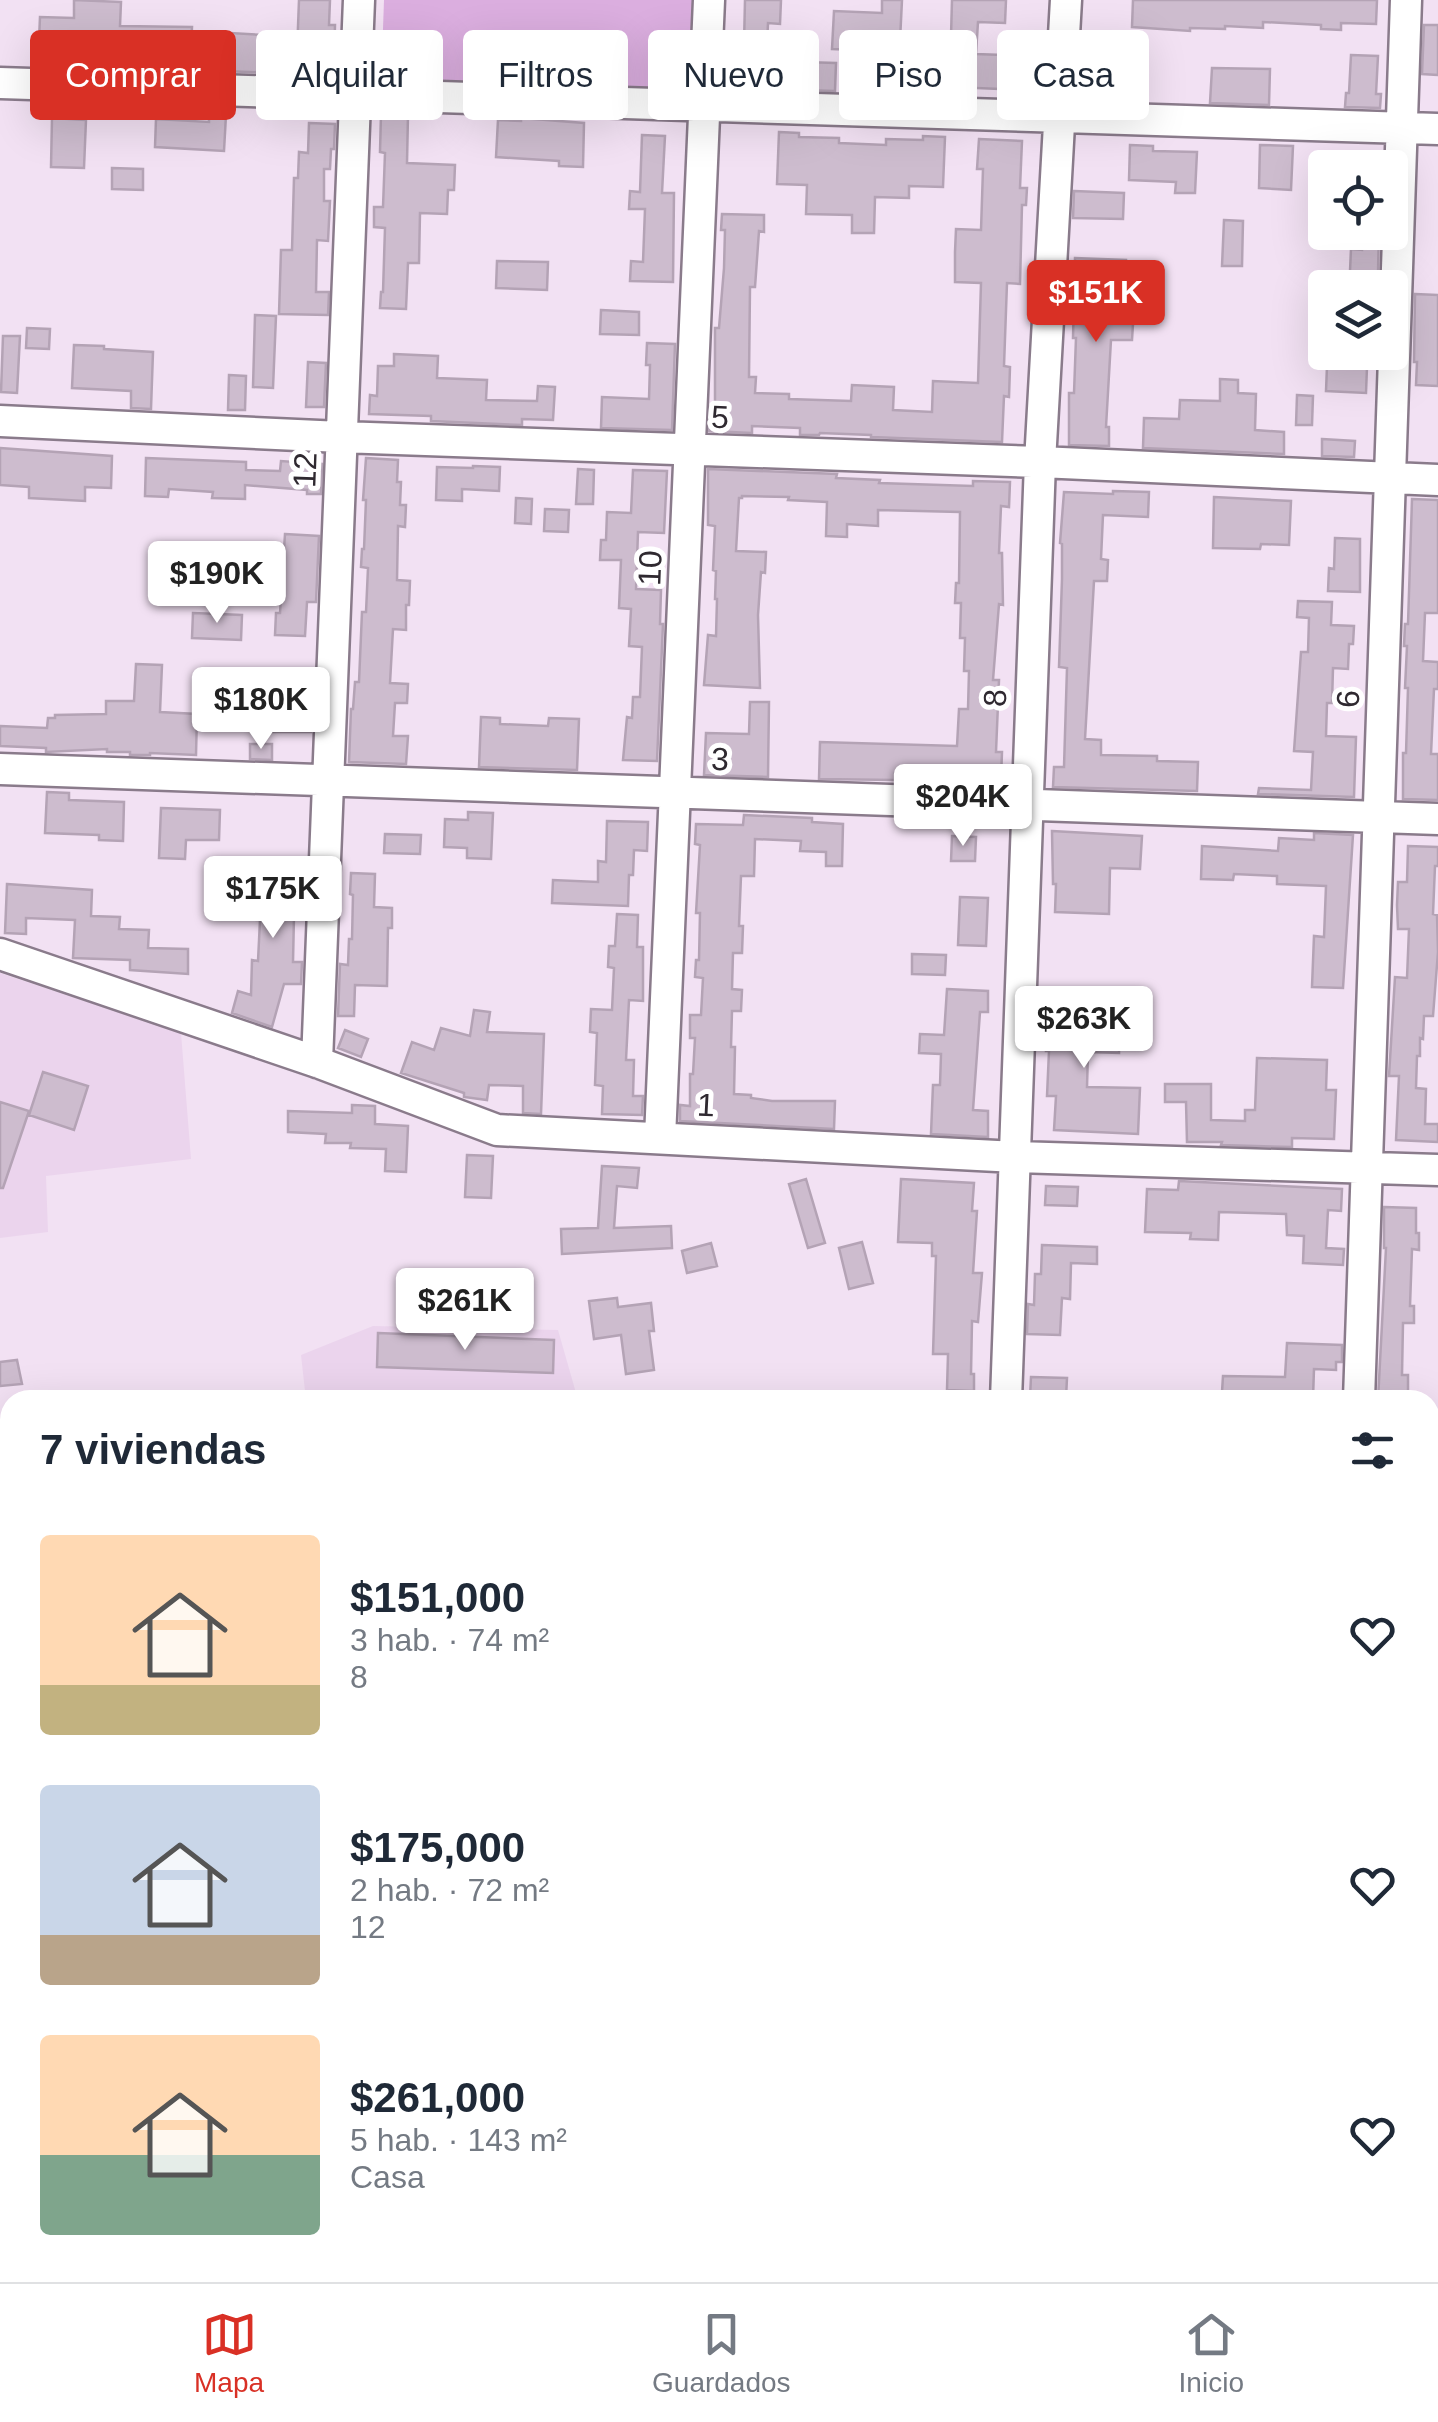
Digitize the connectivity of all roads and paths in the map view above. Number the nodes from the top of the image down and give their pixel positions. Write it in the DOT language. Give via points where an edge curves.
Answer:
graph roads {
  1 [pos="360,0"];
  2 [pos="709,0"];
  3 [pos="1066,0"];
  4 [pos="1406,0"];
  5 [pos="359,30"];
  6 [pos="708,30"];
  7 [pos="1064,30"];
  8 [pos="0,83"];
  9 [pos="256,92"];
  10 [pos="443,98"];
  11 [pos="648,105"];
  12 [pos="819,111"];
  13 [pos="997,116"];
  14 [pos="355,120"];
  15 [pos="703,120"];
  16 [pos="1060,120"];
  17 [pos="1128,120"];
  18 [pos="1402,128"];
  19 [pos="1438,129"];
  20 [pos="0,421"];
  21 [pos="341,437"];
  22 [pos="690,451"];
  23 [pos="1040,462"];
  24 [pos="1390,479"];
  25 [pos="1438,480"];
  26 [pos="0,769"];
  27 [pos="328,780"];
  28 [pos="676,792"];
  29 [pos="1026,804"];
  30 [pos="1379,817"];
  31 [pos="1438,819"];
  32 [pos="0,954"];
  33 [pos="317,1062"];
  34 [pos="660,1138"];
  35 [pos="1016,1157"];
  36 [pos="1367,1169"];
  37 [pos="1438,1170"];
  38 [pos="1006,1390"];
  39 [pos="1359,1390"];
  1 -- 5 [label="street, 12"];
  2 -- 6 [label="street, 10"];
  3 -- 7 [label="street, 8"];
  4 -- 18 [label="street, 6"];
  8 -- 9 [label="street"];
  10 -- 11 [label="street"];
  12 -- 13 [label="street"];
  14 -- 21 [label="street, 12"];
  15 -- 22 [label="street, 10"];
  16 -- 23 [label="street, 8"];
  17 -- 18 [label="street"];
  18 -- 19 [label="street"];
  18 -- 24 [label="street, 6"];
  20 -- 21 [label="street, 5"];
  21 -- 22 [label="street, 5"];
  21 -- 27 [label="street, 12"];
  22 -- 23 [label="street, 5"];
  22 -- 28 [label="street, 10"];
  23 -- 24 [label="street, 5"];
  23 -- 29 [label="street, 8"];
  24 -- 25 [label="street, 5"];
  24 -- 30 [label="street, 6"];
  26 -- 27 [label="street, 3"];
  27 -- 28 [label="street, 3"];
  27 -- 33 [label="street, 12"];
  28 -- 29 [label="street, 3"];
  28 -- 34 [label="street, 10"];
  29 -- 30 [label="street, 3"];
  29 -- 35 [label="street, 8"];
  30 -- 31 [label="street, 3"];
  30 -- 36 [label="street, 6"];
  32 -- 33 [label="street, 1"];
  33 -- 34 [label="street, 1" via="497,1130"];
  34 -- 35 [label="street, 1"];
  35 -- 36 [label="street, 1"];
  35 -- 38 [label="street, 8"];
  36 -- 37 [label="street, 1"];
  36 -- 39 [label="street, 6"];
}
